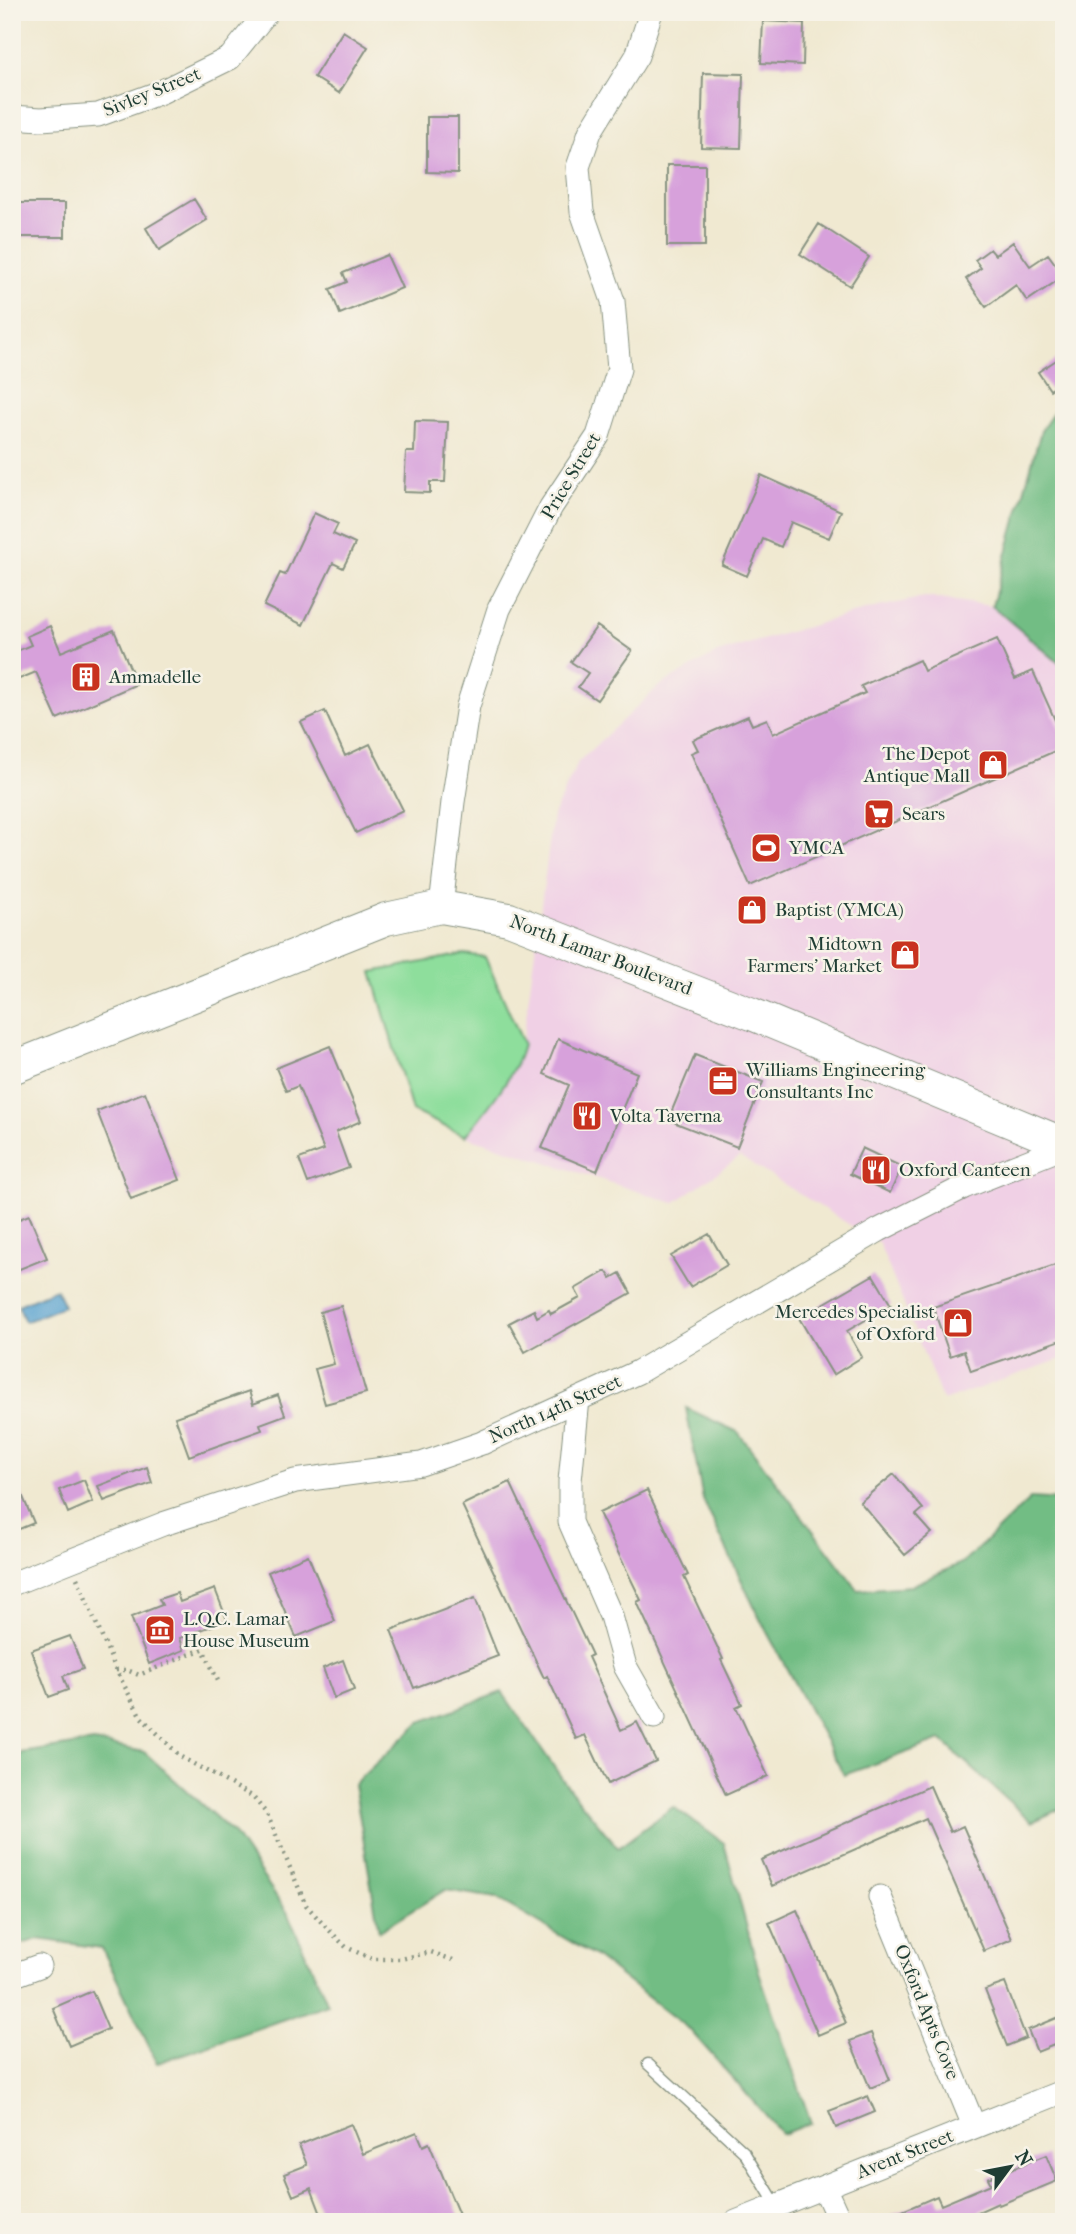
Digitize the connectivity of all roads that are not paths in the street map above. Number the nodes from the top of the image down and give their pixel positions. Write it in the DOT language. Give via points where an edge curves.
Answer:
graph roads {
  1 [pos="267,12"];
  2 [pos="651,12"];
  3 [pos="12,117"];
  4 [pos="441,908"];
  5 [pos="12,1068"];
  6 [pos="1064,1145"];
  7 [pos="579,1399"];
  8 [pos="12,1584"];
  9 [pos="654,1717"];
  10 [pos="880,1897"];
  11 [pos="39,1966"];
  12 [pos="12,1976"];
  13 [pos="649,2064"];
  14 [pos="1064,2091"];
  15 [pos="974,2126"];
  16 [pos="824,2187"];
  17 [pos="777,2206"];
  18 [pos="736,2222"];
  19 [pos="840,2222"];
  1 -- 3 [label="street, Sivley Street" via="230,58 160,92 98,115"];
  2 -- 4 [label="street, Price Street" via="637,56 590,132 578,167 582,212 613,301 619,369 597,436 551,507 500,604 468,706"];
  4 -- 5 [label="street, North Lamar Boulevard" via="386,919"];
  4 -- 6 [label="street, North Lamar Boulevard" via="509,919 740,1009"];
  6 -- 7 [label="street, North 14th Street" via="964,1187 879,1230 638,1372"];
  7 -- 8 [label="street, North 14th Street" via="482,1443 421,1464 295,1481 163,1524"];
  7 -- 9 [label="street" via="569,1522 611,1616 625,1666"];
  10 -- 15 [label="street, Oxford Apts Cove"];
  11 -- 12 [label="street"];
  13 -- 17 [label="lane" via="744,2152"];
  14 -- 15 [label="street, Avent Street"];
  15 -- 16 [label="street, Avent Street"];
  16 -- 17 [label="street, Avent Street"];
  16 -- 19 [label="street"];
  17 -- 18 [label="street, Avent Street"];
}
